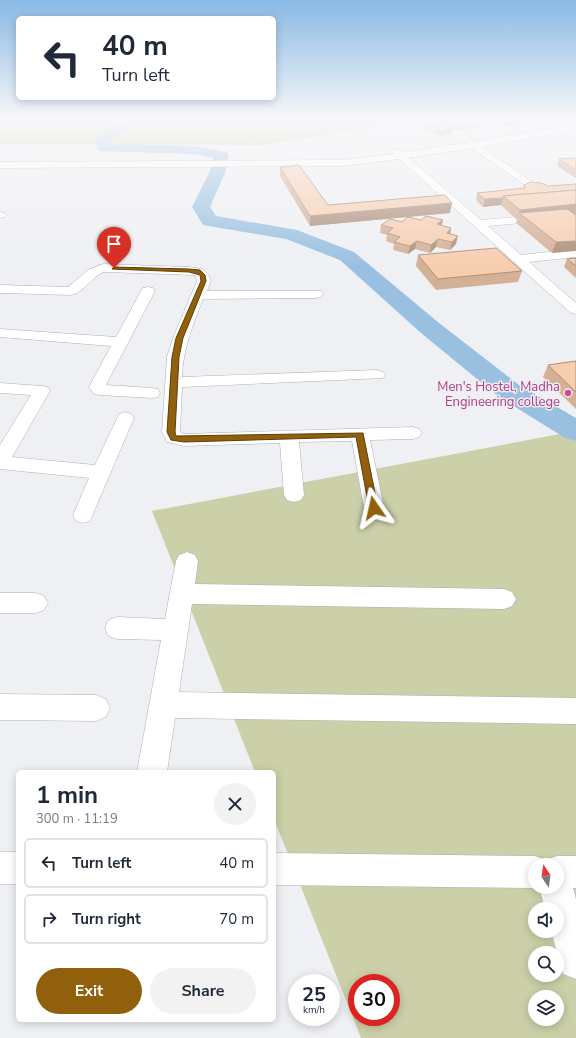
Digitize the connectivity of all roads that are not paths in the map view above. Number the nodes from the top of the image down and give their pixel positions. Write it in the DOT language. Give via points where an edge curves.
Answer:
graph roads {
  1 [pos="422,168"];
  2 [pos="426,168"];
  3 [pos="508,168"];
  4 [pos="535,187"];
  5 [pos="576,219"];
  6 [pos="494,222"];
  7 [pos="479,224"];
  8 [pos="504,232"];
  9 [pos="523,247"];
  10 [pos="576,253"];
  11 [pos="535,257"];
  12 [pos="519,259"];
  13 [pos="549,269"];
  14 [pos="0,289"];
  15 [pos="148,291"];
  16 [pos="316,294"];
  17 [pos="198,295"];
  18 [pos="576,310"];
  19 [pos="0,333"];
  20 [pos="121,342"];
  21 [pos="377,375"];
  22 [pos="174,382"];
  23 [pos="0,388"];
  24 [pos="152,392"];
  25 [pos="125,418"];
  26 [pos="413,433"];
  27 [pos="360,435"];
  28 [pos="289,436"];
  29 [pos="0,461"];
  30 [pos="102,472"];
  31 [pos="294,495"];
  32 [pos="374,508"];
  33 [pos="84,515"];
  34 [pos="187,561"];
  35 [pos="182,594"];
  36 [pos="504,598"];
  37 [pos="0,603"];
  38 [pos="36,603"];
  39 [pos="117,628"];
  40 [pos="176,630"];
  41 [pos="163,705"];
  42 [pos="0,707"];
  43 [pos="96,708"];
  44 [pos="576,711"];
  45 [pos="152,770"];
  46 [pos="0,868"];
  47 [pos="16,868"];
  48 [pos="276,869"];
  49 [pos="528,872"];
  50 [pos="564,872"];
  51 [pos="576,872"];
  52 [pos="558,894"];
  53 [pos="576,961"];
  1 -- 7 [label="street"];
  2 -- 6 [label="street"];
  3 -- 4 [label="street"];
  5 -- 6 [label="street" via="554,217"];
  6 -- 7 [label="street"];
  6 -- 8 [label="street"];
  7 -- 12 [label="street"];
  9 -- 11 [label="street"];
  10 -- 11 [label="street"];
  11 -- 12 [label="street"];
  11 -- 13 [label="street"];
  12 -- 18 [label="street"];
  14 -- 17 [label="street" via="71,291 80,287 93,271 122,268 198,272 203,275 204,281"];
  15 -- 20 [label="street"];
  16 -- 17 [label="street"];
  17 -- 22 [label="street" via="180,338 175,357"];
  19 -- 20 [label="street"];
  20 -- 24 [label="street" via="97,388"];
  21 -- 22 [label="street"];
  22 -- 28 [label="street" via="171,432 173,438 184,440"];
  23 -- 29 [label="street" via="42,391"];
  25 -- 30 [label="street"];
  26 -- 27 [label="street"];
  27 -- 28 [label="street"];
  27 -- 32 [label="street"];
  28 -- 31 [label="street"];
  29 -- 30 [label="street"];
  30 -- 33 [label="street"];
  34 -- 35 [label="street"];
  35 -- 36 [label="street"];
  35 -- 40 [label="street"];
  37 -- 38 [label="street"];
  39 -- 40 [label="street"];
  40 -- 41 [label="street"];
  41 -- 44 [label="street"];
  41 -- 45 [label="street"];
  42 -- 43 [label="street"];
  46 -- 47 [label="street"];
  48 -- 49 [label="street"];
  50 -- 51 [label="street"];
  52 -- 53 [label="street"];
}
